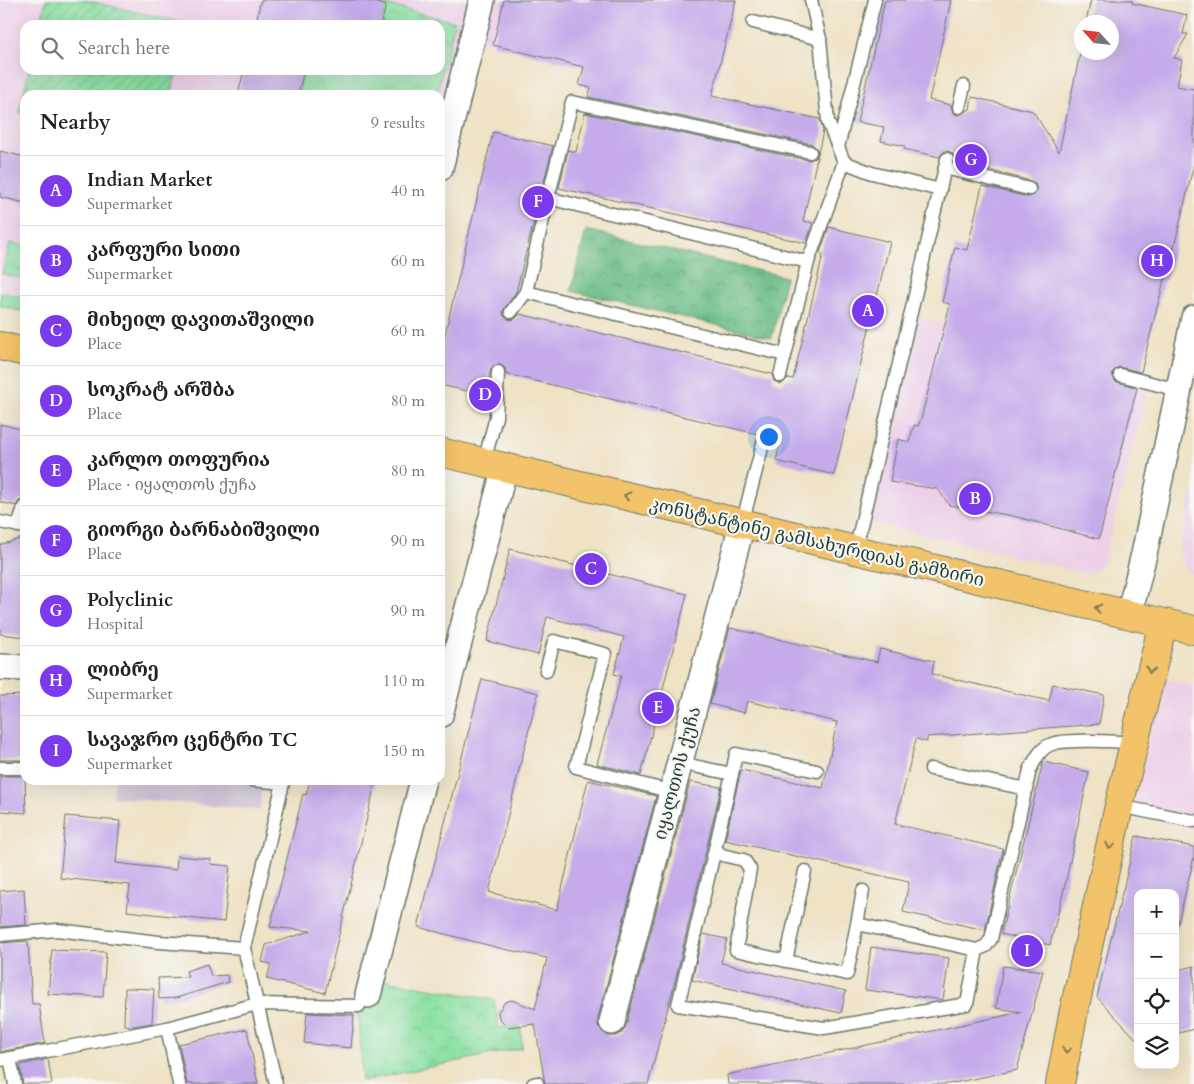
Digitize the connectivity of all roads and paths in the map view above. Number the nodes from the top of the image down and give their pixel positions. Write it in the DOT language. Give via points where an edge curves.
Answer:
graph roads {
  1 [pos="482,0"];
  2 [pos="811,0"];
  3 [pos="874,0"];
  4 [pos="753,22"];
  5 [pos="820,39"];
  6 [pos="964,86"];
  7 [pos="959,107"];
  8 [pos="838,147"];
  9 [pos="445,148"];
  10 [pos="810,152"];
  11 [pos="844,162"];
  12 [pos="1029,189"];
  13 [pos="940,190"];
  14 [pos="548,198"];
  15 [pos="808,262"];
  16 [pos="526,292"];
  17 [pos="511,312"];
  18 [pos="1194,318"];
  19 [pos="0,346"];
  20 [pos="20,351"];
  21 [pos="786,355"];
  22 [pos="498,372"];
  23 [pos="1120,375"];
  24 [pos="780,376"];
  25 [pos="1178,390"];
  26 [pos="766,436"];
  27 [pos="445,453"];
  28 [pos="495,465"];
  29 [pos="0,522"];
  30 [pos="742,524"];
  31 [pos="20,526"];
  32 [pos="855,551"];
  33 [pos="1129,615"];
  34 [pos="1163,623"];
  35 [pos="1194,630"];
  36 [pos="0,667"];
  37 [pos="20,668"];
  38 [pos="546,671"];
  39 [pos="445,682"];
  40 [pos="1133,743"];
  41 [pos="680,763"];
  42 [pos="0,768"];
  43 [pos="20,768"];
  44 [pos="931,769"];
  45 [pos="817,771"];
  46 [pos="732,774"];
  47 [pos="282,785"];
  48 [pos="422,785"];
  49 [pos="1027,789"];
  50 [pos="672,792"];
  51 [pos="1119,806"];
  52 [pos="1194,821"];
  53 [pos="716,849"];
  54 [pos="805,872"];
  55 [pos="863,891"];
  56 [pos="857,924"];
  57 [pos="0,935"];
  58 [pos="244,948"];
  59 [pos="977,950"];
  60 [pos="786,961"];
  61 [pos="364,1000"];
  62 [pos="257,1004"];
  63 [pos="612,1022"];
  64 [pos="167,1028"];
  65 [pos="5,1059"];
  66 [pos="15,1084"];
  67 [pos="179,1084"];
  68 [pos="276,1084"];
  69 [pos="1060,1084"];
  1 -- 9 [label="street"];
  2 -- 5 [label="lane"];
  3 -- 8 [label="lane"];
  4 -- 5 [label="lane"];
  5 -- 8 [label="lane" via="828,122"];
  6 -- 7 [label="lane"];
  8 -- 11 [label="lane"];
  10 -- 14 [label="lane" via="572,102"];
  11 -- 13 [label="lane" via="872,173"];
  11 -- 15 [label="lane"];
  12 -- 13 [label="lane" via="946,164"];
  13 -- 32 [label="lane"];
  14 -- 15 [label="lane"];
  14 -- 16 [label="lane"];
  15 -- 21 [label="lane"];
  16 -- 17 [label="lane"];
  16 -- 21 [label="lane"];
  18 -- 25 [label="street"];
  19 -- 20 [label="main road"];
  21 -- 24 [label="lane"];
  22 -- 28 [label="lane"];
  23 -- 25 [label="lane"];
  25 -- 33 [label="street"];
  26 -- 30 [label="lane"];
  27 -- 28 [label="main road, კონსტანტინე გამსახურდიას გამზირი"];
  30 -- 28 [label="main road, კონსტანტინე გამსახურდიას გამზირი, one-way"];
  28 -- 39 [label="street"];
  29 -- 31 [label="lane"];
  30 -- 32 [label="main road, კონსტანტინე გამსახურდიას გამზირი"];
  30 -- 41 [label="street, იყალთოს ქუჩა"];
  33 -- 32 [label="main road, კონსტანტინე გამსახურდიას გამზირი, one-way"];
  33 -- 34 [label="main road, კონსტანტინე გამსახურდიას გამზირი"];
  34 -- 35 [label="main road, კონსტანტინე გამსახურდიას გამზირი"];
  34 -- 40 [label="main road, one-way"];
  36 -- 37 [label="street"];
  38 -- 50 [label="lane" via="554,641 605,654 576,767"];
  40 -- 49 [label="lane" via="1112,740 1051,744 1039,752 1030,770"];
  40 -- 51 [label="main road"];
  41 -- 46 [label="lane"];
  41 -- 50 [label="street, იყალთოს ქუჩა"];
  42 -- 43 [label="lane"];
  44 -- 49 [label="lane"];
  45 -- 46 [label="lane" via="736,754"];
  46 -- 53 [label="lane"];
  47 -- 58 [label="lane"];
  48 -- 61 [label="street"];
  49 -- 59 [label="lane" via="991,939"];
  50 -- 63 [label="street, იყალთოს ქუჩა"];
  51 -- 52 [label="lane"];
  51 -- 69 [label="main road, one-way"];
  53 -- 59 [label="lane" via="678,1005 824,1028 967,1004"];
  53 -- 60 [label="lane" via="722,855 744,860 750,869 736,950"];
  54 -- 60 [label="lane"];
  55 -- 56 [label="lane"];
  56 -- 59 [label="lane"];
  56 -- 60 [label="lane" via="847,974"];
  57 -- 58 [label="lane" via="57,930"];
  58 -- 62 [label="lane"];
  61 -- 62 [label="lane"];
  62 -- 64 [label="lane"];
  62 -- 68 [label="lane"];
  64 -- 65 [label="lane"];
  64 -- 67 [label="lane"];
  65 -- 66 [label="lane"];
}
